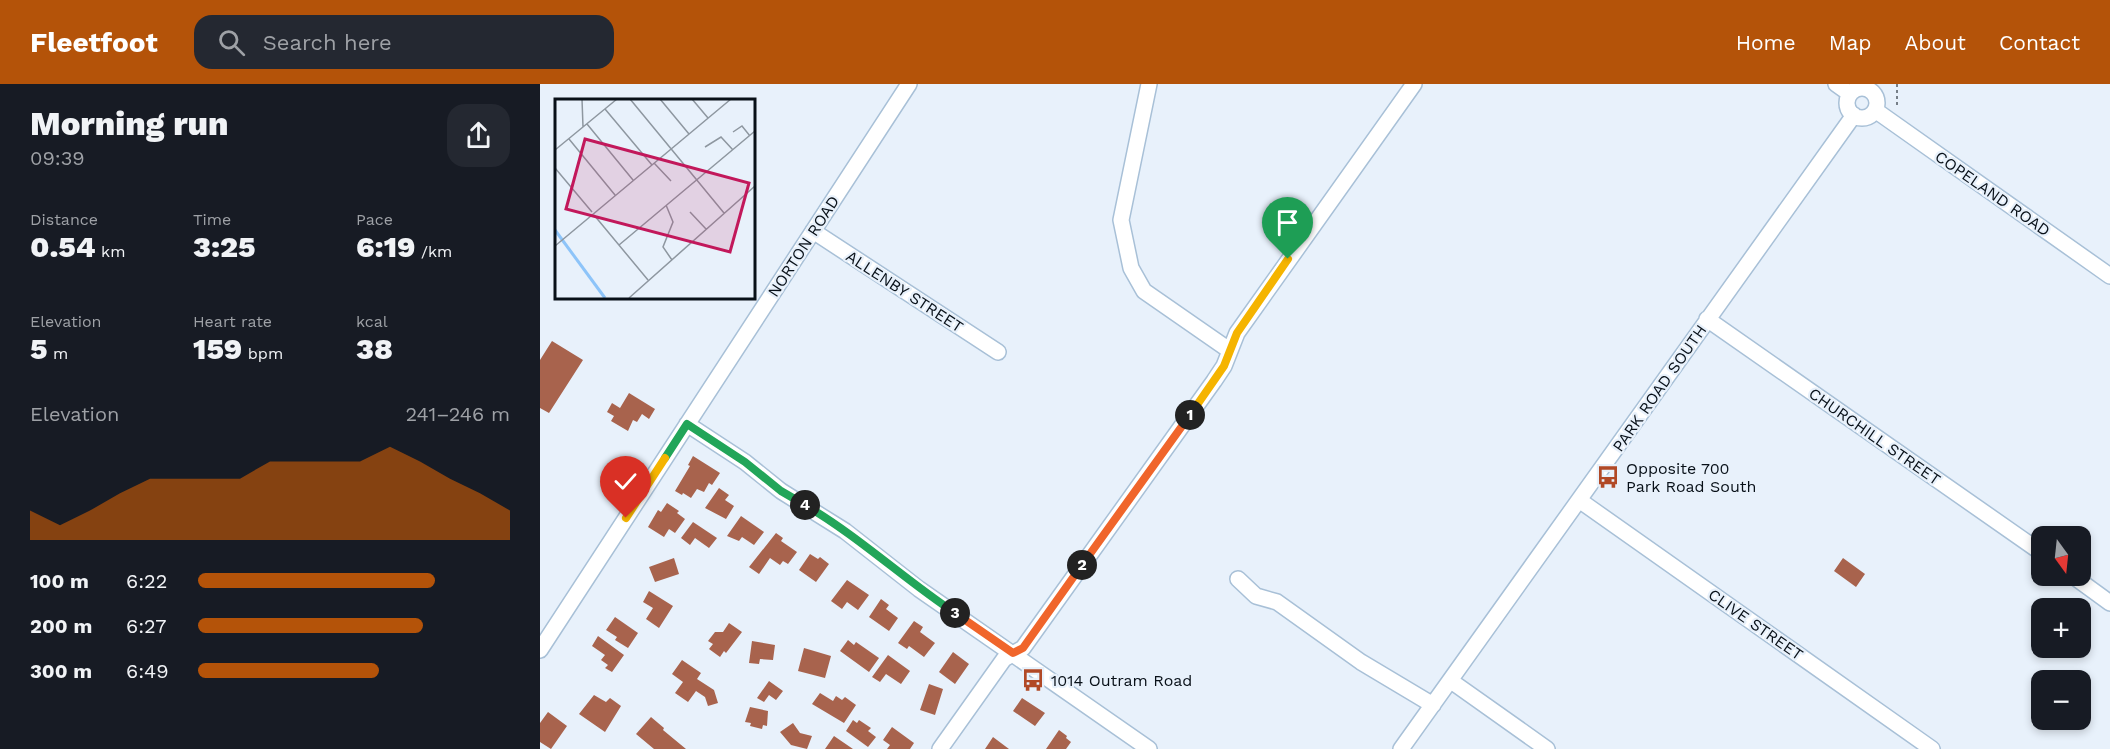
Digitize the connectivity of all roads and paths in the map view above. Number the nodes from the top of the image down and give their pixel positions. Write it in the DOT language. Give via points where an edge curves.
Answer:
graph roads {
  1 [pos="909,84"];
  2 [pos="1149,84"];
  3 [pos="1414,84"];
  4 [pos="1836,84"];
  5 [pos="1897,84"];
  6 [pos="1873,87"];
  7 [pos="1850,94"];
  8 [pos="1854,115"];
  9 [pos="1882,115"];
  10 [pos="813,231"];
  11 [pos="2110,276"];
  12 [pos="1707,319"];
  13 [pos="1229,350"];
  14 [pos="998,351"];
  15 [pos="687,424"];
  16 [pos="1579,500"];
  17 [pos="2031,545"];
  18 [pos="1238,579"];
  19 [pos="2087,586"];
  20 [pos="2110,603"];
  21 [pos="540,650"];
  22 [pos="1013,653"];
  23 [pos="1451,681"];
  24 [pos="1433,705"];
  25 [pos="939,749"];
  26 [pos="1149,749"];
  27 [pos="1401,749"];
  28 [pos="1547,749"];
  29 [pos="1932,749"];
  1 -- 10 [label="street, NORTON ROAD"];
  2 -- 13 [label="street" via="1121,220 1131,268 1144,291"];
  3 -- 13 [label="street" via="1275,278"];
  4 -- 7 [label="street"];
  5 -- 9 [label="path" via="1897,109"];
  6 -- 7 [label="street" via="1857,88"];
  6 -- 9 [label="street"];
  7 -- 8 [label="street" via="1847,105"];
  8 -- 9 [label="street"];
  8 -- 12 [label="street, PARK ROAD SOUTH"];
  9 -- 11 [label="street, COPELAND ROAD"];
  10 -- 14 [label="street, ALLENBY STREET"];
  10 -- 15 [label="street, NORTON ROAD"];
  12 -- 16 [label="street, PARK ROAD SOUTH"];
  12 -- 17 [label="street, CHURCHILL STREET"];
  13 -- 22 [label="street" via="1214,381 1023,648"];
  15 -- 21 [label="street, NORTON ROAD"];
  15 -- 22 [label="street" via="845,531 919,589"];
  16 -- 23 [label="street, PARK ROAD SOUTH"];
  16 -- 29 [label="street, CLIVE STREET"];
  18 -- 24 [label="street" via="1256,596 1277,602 1361,662"];
  19 -- 20 [label="street"];
  22 -- 25 [label="street"];
  22 -- 26 [label="street"];
  23 -- 24 [label="street, PARK ROAD SOUTH"];
  23 -- 28 [label="street"];
  24 -- 27 [label="street, PARK ROAD SOUTH"];
}
